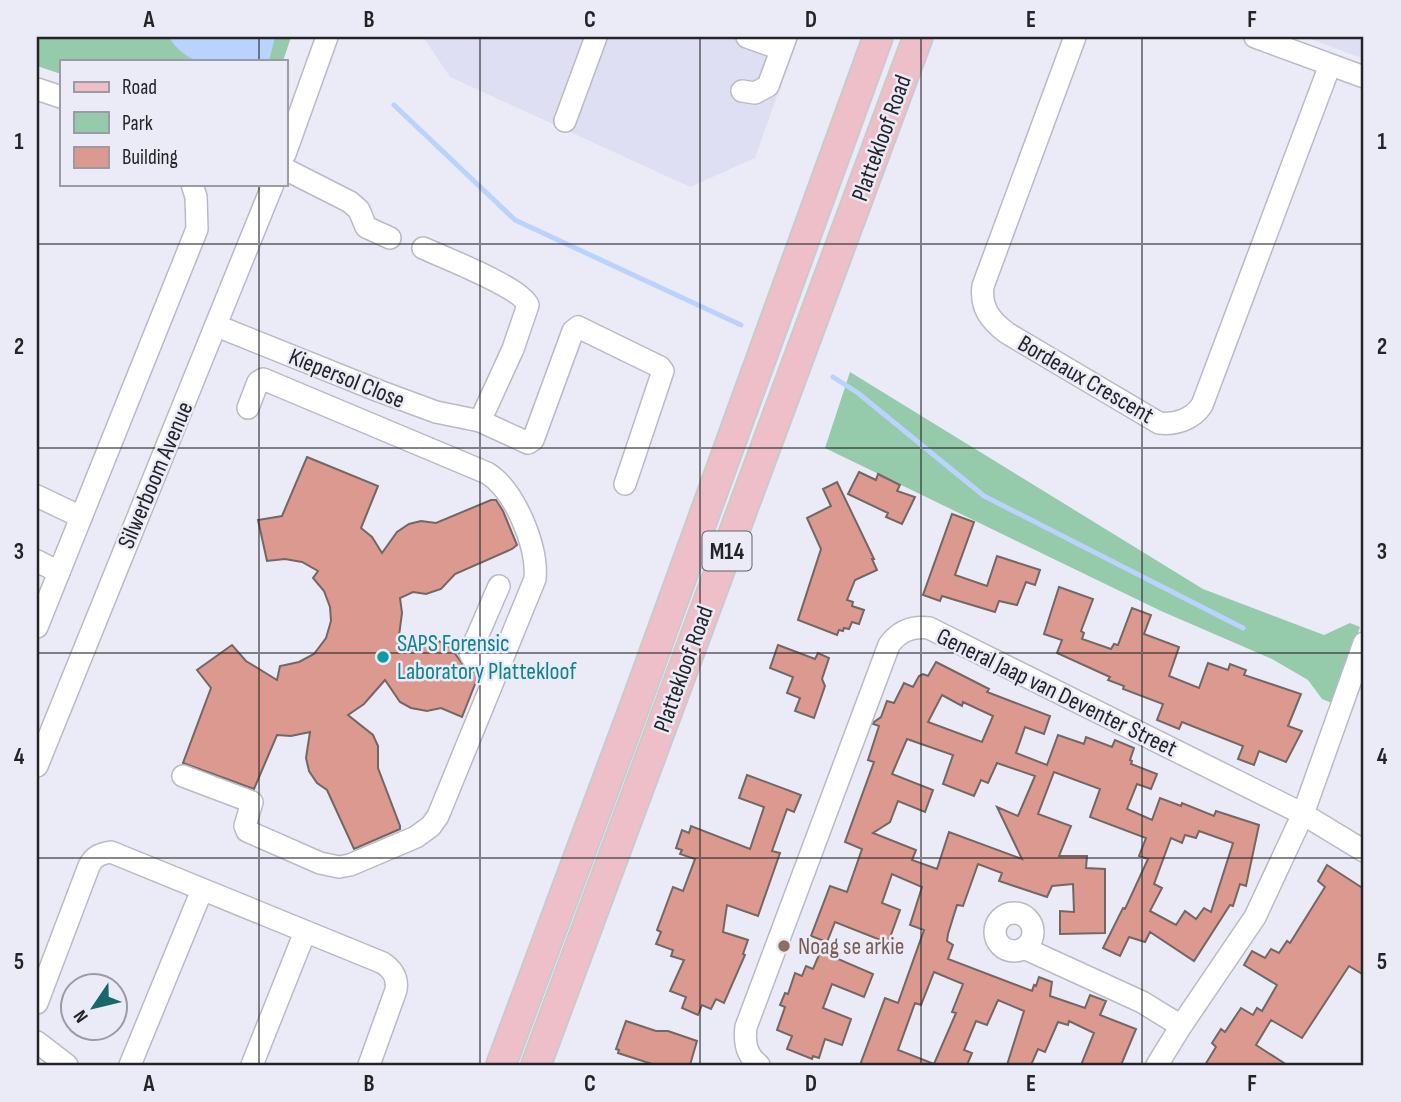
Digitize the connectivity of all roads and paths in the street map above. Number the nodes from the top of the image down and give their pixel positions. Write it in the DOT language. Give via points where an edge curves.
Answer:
graph roads {
  1 [pos="327,37"];
  2 [pos="596,37"];
  3 [pos="747,37"];
  4 [pos="878,37"];
  5 [pos="918,37"];
  6 [pos="1076,37"];
  7 [pos="1255,37"];
  8 [pos="783,43"];
  9 [pos="1330,65"];
  10 [pos="1364,78"];
  11 [pos="37,89"];
  12 [pos="742,91"];
  13 [pos="60,97"];
  14 [pos="565,121"];
  15 [pos="287,148"];
  16 [pos="287,171"];
  17 [pos="193,186"];
  18 [pos="273,186"];
  19 [pos="390,238"];
  20 [pos="423,248"];
  21 [pos="217,326"];
  22 [pos="248,408"];
  23 [pos="480,421"];
  24 [pos="625,484"];
  25 [pos="37,496"];
  26 [pos="81,517"];
  27 [pos="37,561"];
  28 [pos="59,572"];
  29 [pos="499,586"];
  30 [pos="37,627"];
  31 [pos="1364,643"];
  32 [pos="500,668"];
  33 [pos="1360,669"];
  34 [pos="37,766"];
  35 [pos="183,776"];
  36 [pos="1303,814"];
  37 [pos="1364,851"];
  38 [pos="202,890"];
  39 [pos="304,932"];
  40 [pos="1024,948"];
  41 [pos="44,959"];
  42 [pos="37,1003"];
  43 [pos="1181,1026"];
  44 [pos="37,1042"];
  45 [pos="67,1065"];
  46 [pos="130,1065"];
  47 [pos="252,1065"];
  48 [pos="369,1065"];
  49 [pos="501,1065"];
  50 [pos="536,1065"];
  51 [pos="759,1065"];
  52 [pos="1157,1065"];
  1 -- 15 [label="street"];
  2 -- 14 [label="street"];
  3 -- 8 [label="street"];
  4 -- 49 [label="main road, Plattekloof Road / M14"];
  5 -- 50 [label="main road, Plattekloof Road / M14"];
  6 -- 9 [label="street, Bordeaux Crescent" via="983,286 984,304 995,324 1007,333 1159,423 1186,419 1202,405"];
  7 -- 9 [label="street"];
  8 -- 12 [label="street" via="768,86 755,93"];
  9 -- 10 [label="street"];
  11 -- 13 [label="street"];
  16 -- 19 [label="street" via="350,202 366,228"];
  17 -- 26 [label="street" via="197,229"];
  18 -- 21 [label="street, Silwerboom Avenue"];
  20 -- 23 [label="street" via="509,288 528,305"];
  21 -- 23 [label="street, Kiepersol Close" via="436,412"];
  21 -- 34 [label="street, Silwerboom Avenue"];
  22 -- 32 [label="street" via="263,379 472,466 502,484 536,565 535,579"];
  23 -- 24 [label="street, Kiepersol Close" via="528,443 533,440 578,327 663,371"];
  25 -- 26 [label="street"];
  26 -- 28 [label="street"];
  27 -- 28 [label="street"];
  28 -- 30 [label="street"];
  29 -- 32 [label="street" via="470,653"];
  31 -- 33 [label="street"];
  32 -- 35 [label="street" via="431,826 350,865 330,867 251,834 245,826 252,802"];
  33 -- 36 [label="street"];
  36 -- 37 [label="street, General Jaap van Deventer Street"];
  36 -- 43 [label="street" via="1255,917"];
  36 -- 51 [label="street, General Jaap van Deventer Street" via="929,628 904,630 889,645 747,1027 745,1046"];
  38 -- 39 [label="street"];
  38 -- 41 [label="street" via="118,854 100,854 89,866"];
  38 -- 46 [label="street"];
  39 -- 47 [label="street"];
  39 -- 48 [label="street" via="383,963 395,975 396,990"];
  40 -- 43 [label="street" via="1142,1002"];
  41 -- 42 [label="street"];
  43 -- 52 [label="street"];
  44 -- 45 [label="street"];
}
